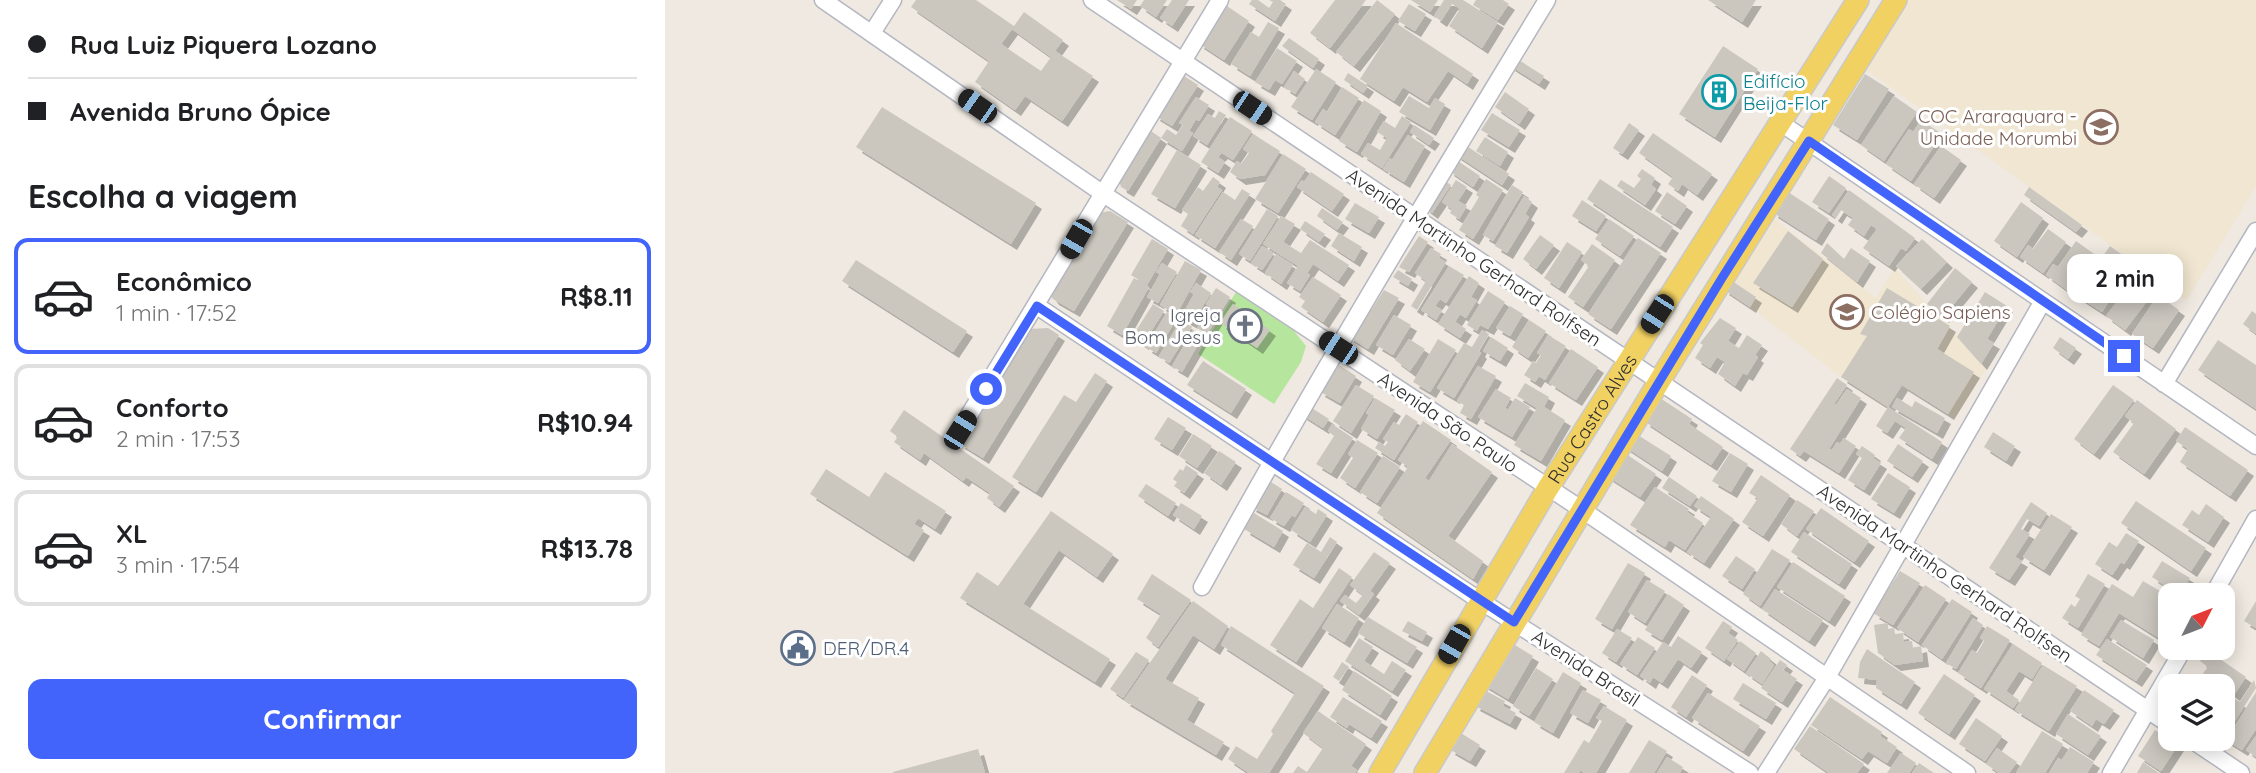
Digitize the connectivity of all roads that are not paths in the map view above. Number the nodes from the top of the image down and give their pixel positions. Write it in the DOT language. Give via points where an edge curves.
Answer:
graph roads {
  1 [pos="823,0"];
  2 [pos="893,0"];
  3 [pos="1092,0"];
  4 [pos="1220,0"];
  5 [pos="1546,0"];
  6 [pos="1858,0"];
  7 [pos="1890,2"];
  8 [pos="872,33"];
  9 [pos="1184,61"];
  10 [pos="1781,123"];
  11 [pos="1809,141"];
  12 [pos="1102,193"];
  13 [pos="1414,219"];
  14 [pos="2256,231"];
  15 [pos="2043,301"];
  16 [pos="1037,306"];
  17 [pos="1338,348"];
  18 [pos="1628,360"];
  19 [pos="1660,380"];
  20 [pos="2164,384"];
  21 [pos="960,430"];
  22 [pos="2256,446"];
  23 [pos="1271,462"];
  24 [pos="1548,488"];
  25 [pos="1581,509"];
  26 [pos="2256,519"];
  27 [pos="1903,544"];
  28 [pos="2220,583"];
  29 [pos="1202,587"];
  30 [pos="1479,600"];
  31 [pos="1514,622"];
  32 [pos="2177,660"];
  33 [pos="1826,679"];
  34 [pos="2148,711"];
  35 [pos="2158,717"];
  36 [pos="2208,751"];
  37 [pos="1380,773"];
  38 [pos="1425,773"];
  39 [pos="1750,773"];
  40 [pos="1766,773"];
  41 [pos="1967,773"];
  42 [pos="2111,773"];
  43 [pos="2241,773"];
  1 -- 8 [label="street, Avenida São Paulo"];
  2 -- 8 [label="street"];
  3 -- 9 [label="street, Avenida Martinho Gerhard Rolfsen"];
  4 -- 9 [label="street"];
  5 -- 13 [label="street"];
  6 -- 10 [label="main road, Rua Castro Alves"];
  7 -- 11 [label="main road, Rua Castro Alves"];
  8 -- 12 [label="street, Avenida São Paulo"];
  9 -- 12 [label="street"];
  9 -- 13 [label="street, Avenida Martinho Gerhard Rolfsen"];
  10 -- 11 [label="street"];
  10 -- 18 [label="main road, Rua Castro Alves"];
  11 -- 15 [label="street"];
  11 -- 19 [label="main road, Rua Castro Alves"];
  12 -- 16 [label="street"];
  12 -- 17 [label="street, Avenida São Paulo"];
  13 -- 17 [label="street"];
  13 -- 18 [label="street, Avenida Martinho Gerhard Rolfsen"];
  14 -- 20 [label="street"];
  15 -- 20 [label="street"];
  15 -- 27 [label="street"];
  16 -- 21 [label="street"];
  16 -- 23 [label="street, Avenida Brasil"];
  17 -- 23 [label="street"];
  17 -- 24 [label="street, Avenida São Paulo"];
  18 -- 19 [label="street, Avenida Martinho Gerhard Rolfsen"];
  18 -- 24 [label="main road, Rua Castro Alves"];
  19 -- 25 [label="main road, Rua Castro Alves"];
  19 -- 27 [label="street, Avenida Martinho Gerhard Rolfsen"];
  20 -- 22 [label="street"];
  23 -- 29 [label="street"];
  23 -- 30 [label="street, Avenida Brasil"];
  24 -- 25 [label="street, Avenida São Paulo"];
  24 -- 30 [label="main road, Rua Castro Alves"];
  25 -- 31 [label="main road, Rua Castro Alves"];
  25 -- 33 [label="street, Avenida São Paulo"];
  26 -- 28 [label="street"];
  27 -- 33 [label="street"];
  27 -- 34 [label="street, Avenida Martinho Gerhard Rolfsen"];
  30 -- 31 [label="street, Avenida Brasil"];
  30 -- 37 [label="main road, Rua Castro Alves"];
  31 -- 38 [label="main road, Rua Castro Alves"];
  31 -- 39 [label="street, Avenida Brasil"];
  32 -- 34 [label="street"];
  33 -- 40 [label="street"];
  33 -- 41 [label="street, Avenida São Paulo"];
  34 -- 35 [label="street, Avenida Martinho Gerhard Rolfsen"];
  34 -- 42 [label="street"];
  36 -- 43 [label="street"];
}
